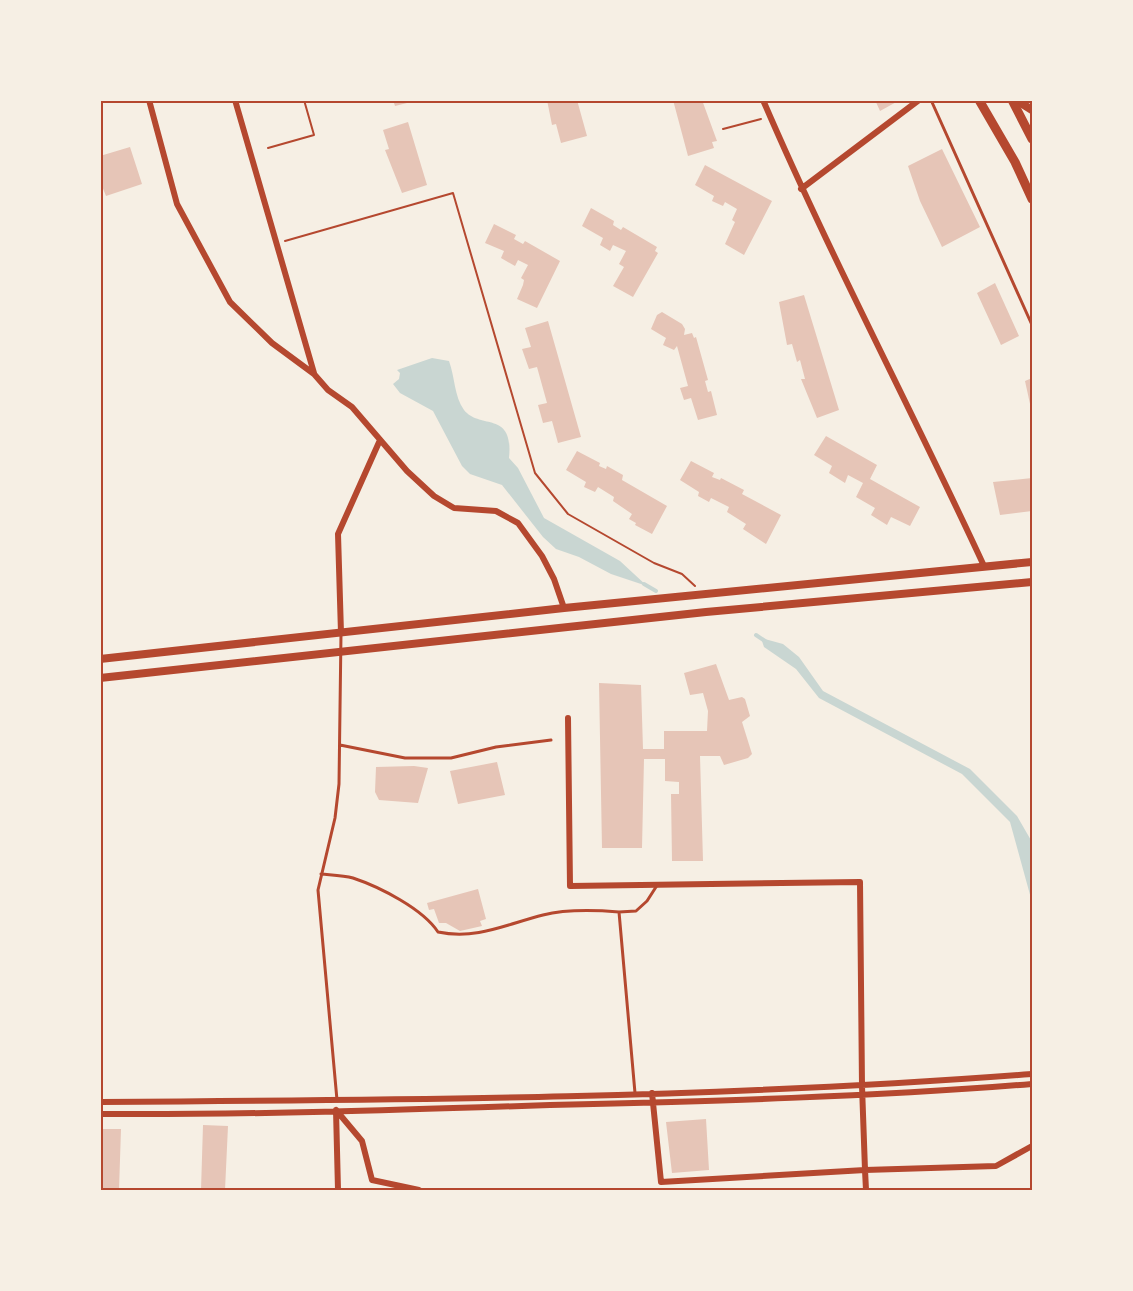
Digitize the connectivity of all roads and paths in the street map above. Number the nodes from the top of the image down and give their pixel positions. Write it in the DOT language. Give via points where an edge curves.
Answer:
graph roads {
  1 [pos="149,100"];
  2 [pos="236,100"];
  3 [pos="304,100"];
  4 [pos="763,100"];
  5 [pos="920,100"];
  6 [pos="931,100"];
  7 [pos="979,100"];
  8 [pos="1014,100"];
  9 [pos="1032,110"];
  10 [pos="770,116"];
  11 [pos="723,129"];
  12 [pos="1032,139"];
  13 [pos="268,148"];
  14 [pos="801,189"];
  15 [pos="1032,199"];
  16 [pos="277,243"];
  17 [pos="1032,325"];
  18 [pos="314,374"];
  19 [pos="380,440"];
  20 [pos="1032,562"];
  21 [pos="984,566"];
  22 [pos="1032,582"];
  23 [pos="701,594"];
  24 [pos="564,608"];
  25 [pos="341,633"];
  26 [pos="341,652"];
  27 [pos="100,659"];
  28 [pos="100,678"];
  29 [pos="568,718"];
  30 [pos="551,740"];
  31 [pos="340,745"];
  32 [pos="321,874"];
  33 [pos="656,887"];
  34 [pos="619,912"];
  35 [pos="1032,1074"];
  36 [pos="1032,1084"];
  37 [pos="862,1086"];
  38 [pos="635,1093"];
  39 [pos="652,1093"];
  40 [pos="862,1096"];
  41 [pos="337,1100"];
  42 [pos="100,1102"];
  43 [pos="653,1103"];
  44 [pos="336,1110"];
  45 [pos="100,1114"];
  46 [pos="1032,1146"];
  47 [pos="865,1170"];
  48 [pos="660,1182"];
  49 [pos="407,1189"];
  50 [pos="338,1191"];
  51 [pos="419,1191"];
  52 [pos="656,1191"];
  53 [pos="866,1191"];
  1 -- 18 [label="street" via="177,204 230,302 272,342"];
  2 -- 16 [label="street"];
  3 -- 13 [label="path" via="314,135"];
  4 -- 10 [label="street"];
  5 -- 14 [label="street"];
  6 -- 17 [label="lane"];
  7 -- 15 [label="main road"];
  8 -- 9 [label="street"];
  8 -- 12 [label="main road"];
  10 -- 11 [label="path"];
  10 -- 14 [label="street"];
  14 -- 21 [label="street"];
  16 -- 18 [label="street"];
  16 -- 23 [label="path" via="453,193 535,473 568,514 690,579"];
  18 -- 19 [label="street" via="352,407"];
  19 -- 24 [label="street" via="434,496 454,508 496,511 518,523 542,556"];
  19 -- 25 [label="street" via="338,534"];
  20 -- 21 [label="street"];
  21 -- 23 [label="street"];
  22 -- 26 [label="street" via="706,612"];
  23 -- 24 [label="street"];
  24 -- 25 [label="street"];
  25 -- 26 [label="lane"];
  25 -- 27 [label="street"];
  26 -- 28 [label="street"];
  26 -- 31 [label="lane"];
  29 -- 33 [label="street" via="570,886"];
  30 -- 31 [label="lane" via="451,758 405,758"];
  31 -- 32 [label="lane" via="334,818"];
  32 -- 34 [label="lane" via="353,878 430,919 438,932 459,936 503,929 545,915 591,910"];
  32 -- 41 [label="lane" via="319,918"];
  33 -- 34 [label="lane" via="636,911"];
  33 -- 37 [label="street" via="860,882"];
  34 -- 38 [label="lane"];
  35 -- 37 [label="street"];
  36 -- 40 [label="street"];
  37 -- 39 [label="street"];
  37 -- 40 [label="street"];
  38 -- 39 [label="street"];
  38 -- 41 [label="street"];
  39 -- 43 [label="street"];
  40 -- 43 [label="street"];
  40 -- 47 [label="street"];
  41 -- 42 [label="street"];
  41 -- 44 [label="street"];
  43 -- 44 [label="street"];
  43 -- 48 [label="street"];
  44 -- 45 [label="street"];
  44 -- 49 [label="street" via="362,1141 372,1180"];
  44 -- 50 [label="street"];
  46 -- 47 [label="street" via="996,1166"];
  47 -- 48 [label="street"];
  47 -- 53 [label="street"];
  48 -- 52 [label="street"];
  49 -- 51 [label="street"];
}
